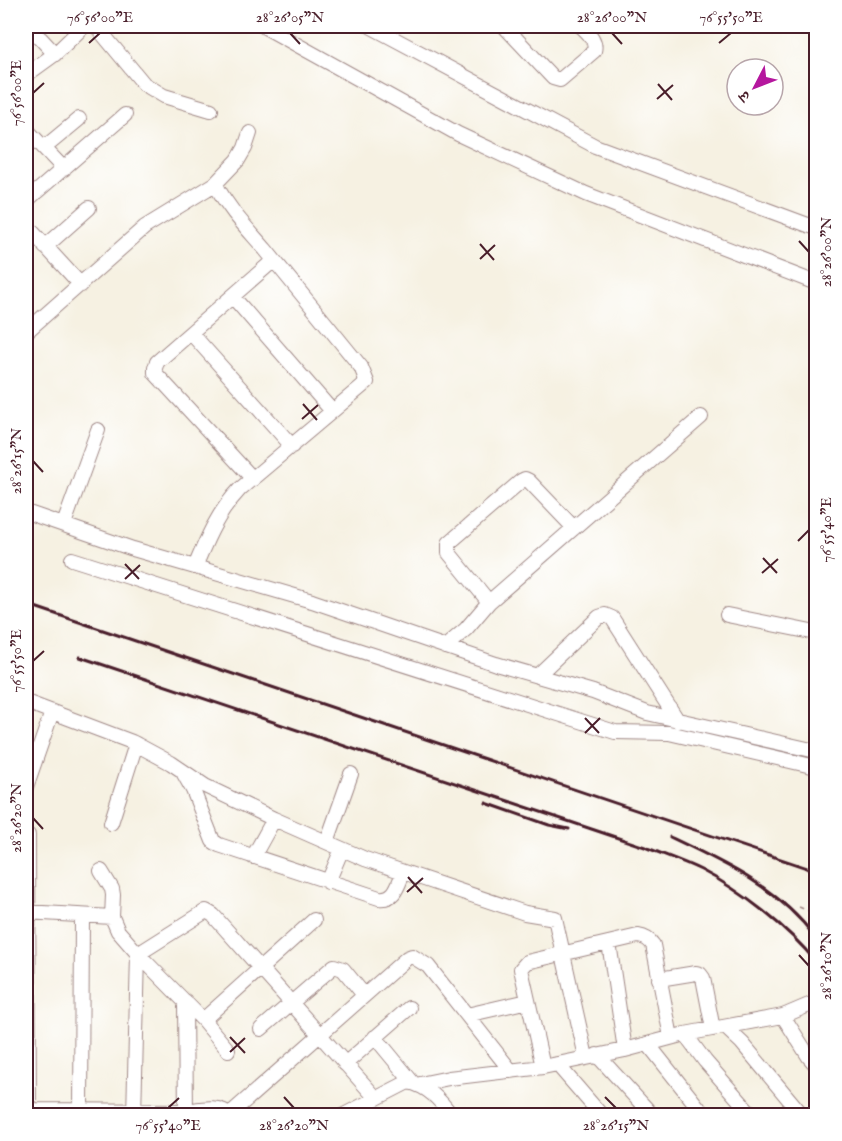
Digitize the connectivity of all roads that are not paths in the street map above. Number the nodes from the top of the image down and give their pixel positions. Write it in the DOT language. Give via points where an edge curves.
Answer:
graph roads {
  1 [pos="29,26"];
  2 [pos="84,26"];
  3 [pos="96,26"];
  4 [pos="263,26"];
  5 [pos="370,26"];
  6 [pos="504,26"];
  7 [pos="581,26"];
  8 [pos="55,54"];
  9 [pos="26,75"];
  10 [pos="211,110"];
  11 [pos="125,115"];
  12 [pos="79,119"];
  13 [pos="26,129"];
  14 [pos="250,133"];
  15 [pos="44,148"];
  16 [pos="64,169"];
  17 [pos="215,184"];
  18 [pos="26,201"];
  19 [pos="89,208"];
  20 [pos="26,225"];
  21 [pos="816,228"];
  22 [pos="45,247"];
  23 [pos="274,260"];
  24 [pos="816,283"];
  25 [pos="81,285"];
  26 [pos="233,297"];
  27 [pos="26,332"];
  28 [pos="191,333"];
  29 [pos="332,411"];
  30 [pos="701,417"];
  31 [pos="98,430"];
  32 [pos="292,447"];
  33 [pos="253,479"];
  34 [pos="26,512"];
  35 [pos="64,524"];
  36 [pos="574,528"];
  37 [pos="72,559"];
  38 [pos="195,567"];
  39 [pos="489,602"];
  40 [pos="727,615"];
  41 [pos="816,633"];
  42 [pos="446,647"];
  43 [pos="537,676"];
  44 [pos="26,702"];
  45 [pos="52,712"];
  46 [pos="678,721"];
  47 [pos="135,744"];
  48 [pos="816,751"];
  49 [pos="816,767"];
  50 [pos="181,770"];
  51 [pos="351,774"];
  52 [pos="26,787"];
  53 [pos="273,819"];
  54 [pos="111,823"];
  55 [pos="28,835"];
  56 [pos="327,842"];
  57 [pos="342,849"];
  58 [pos="253,857"];
  59 [pos="101,871"];
  60 [pos="403,873"];
  61 [pos="328,882"];
  62 [pos="27,912"];
  63 [pos="82,916"];
  64 [pos="112,917"];
  65 [pos="314,920"];
  66 [pos="609,943"];
  67 [pos="564,953"];
  68 [pos="138,954"];
  69 [pos="261,968"];
  70 [pos="659,980"];
  71 [pos="364,995"];
  72 [pos="185,1001"];
  73 [pos="528,1001"];
  74 [pos="816,1002"];
  75 [pos="292,1003"];
  76 [pos="409,1008"];
  77 [pos="467,1015"];
  78 [pos="783,1016"];
  79 [pos="203,1020"];
  80 [pos="719,1028"];
  81 [pos="261,1029"];
  82 [pos="320,1036"];
  83 [pos="678,1036"];
  84 [pos="375,1037"];
  85 [pos="648,1044"];
  86 [pos="228,1050"];
  87 [pos="625,1050"];
  88 [pos="592,1056"];
  89 [pos="345,1064"];
  90 [pos="816,1065"];
  91 [pos="550,1066"];
  92 [pos="511,1071"];
  93 [pos="416,1084"];
  94 [pos="376,1098"];
  95 [pos="29,1113"];
  96 [pos="81,1113"];
  97 [pos="134,1113"];
  98 [pos="186,1113"];
  99 [pos="231,1115"];
  100 [pos="342,1116"];
  101 [pos="452,1116"];
  102 [pos="602,1116"];
  103 [pos="653,1116"];
  104 [pos="705,1116"];
  105 [pos="753,1116"];
  106 [pos="802,1116"];
  1 -- 8 [label="street"];
  2 -- 8 [label="street"];
  3 -- 10 [label="street" via="144,84 164,96"];
  4 -- 24 [label="street" via="458,134 575,189"];
  5 -- 21 [label="street" via="595,147"];
  6 -- 7 [label="street" via="553,78 560,80 594,51 594,41"];
  8 -- 9 [label="street"];
  11 -- 16 [label="street"];
  12 -- 15 [label="street"];
  13 -- 15 [label="street"];
  14 -- 17 [label="street" via="238,160"];
  15 -- 16 [label="street"];
  16 -- 18 [label="street"];
  17 -- 23 [label="street" via="228,207"];
  17 -- 25 [label="street" via="145,227"];
  19 -- 22 [label="street"];
  20 -- 22 [label="street"];
  22 -- 25 [label="street"];
  23 -- 26 [label="street"];
  23 -- 29 [label="street" via="365,375 363,386"];
  25 -- 27 [label="street"];
  26 -- 28 [label="street"];
  26 -- 29 [label="street"];
  28 -- 32 [label="street"];
  28 -- 33 [label="street" via="157,362 155,374"];
  29 -- 32 [label="street"];
  30 -- 36 [label="street"];
  31 -- 35 [label="street"];
  32 -- 33 [label="street"];
  33 -- 38 [label="street" via="216,519"];
  34 -- 35 [label="street"];
  35 -- 38 [label="street"];
  36 -- 39 [label="street"];
  36 -- 39 [label="street" via="525,479 449,543 449,554"];
  37 -- 49 [label="street" via="615,732 669,733"];
  38 -- 42 [label="street" via="312,601"];
  39 -- 42 [label="street"];
  40 -- 41 [label="street"];
  42 -- 43 [label="street"];
  43 -- 46 [label="street"];
  43 -- 46 [label="street" via="605,615 612,618"];
  44 -- 45 [label="street"];
  45 -- 47 [label="street"];
  45 -- 52 [label="street"];
  46 -- 48 [label="street"];
  47 -- 50 [label="street"];
  47 -- 54 [label="street"];
  50 -- 53 [label="street"];
  50 -- 58 [label="street" via="213,841"];
  51 -- 56 [label="street"];
  53 -- 56 [label="street"];
  53 -- 58 [label="street"];
  55 -- 62 [label="street"];
  56 -- 57 [label="street"];
  57 -- 60 [label="street"];
  57 -- 61 [label="street"];
  58 -- 61 [label="street"];
  59 -- 64 [label="street" via="113,895"];
  60 -- 61 [label="street" via="393,895 387,899"];
  60 -- 67 [label="street" via="525,913 555,918"];
  62 -- 63 [label="street"];
  62 -- 95 [label="street"];
  63 -- 64 [label="street"];
  63 -- 96 [label="street"];
  64 -- 68 [label="street" via="118,931"];
  65 -- 69 [label="street"];
  66 -- 67 [label="street"];
  66 -- 70 [label="street" via="638,936 650,940"];
  66 -- 87 [label="street"];
  67 -- 73 [label="street" via="523,964"];
  67 -- 88 [label="street"];
  68 -- 69 [label="street" via="206,911"];
  68 -- 72 [label="street"];
  68 -- 97 [label="street"];
  69 -- 75 [label="street"];
  69 -- 79 [label="street"];
  70 -- 80 [label="street" via="700,974"];
  70 -- 83 [label="street"];
  71 -- 75 [label="street" via="343,969 334,966"];
  71 -- 77 [label="street" via="412,956 428,966"];
  71 -- 82 [label="street"];
  72 -- 79 [label="street"];
  72 -- 98 [label="street"];
  73 -- 77 [label="street"];
  73 -- 91 [label="street"];
  74 -- 78 [label="street"];
  75 -- 81 [label="street"];
  75 -- 82 [label="street"];
  76 -- 84 [label="street"];
  77 -- 92 [label="street"];
  78 -- 80 [label="street"];
  78 -- 90 [label="street"];
  79 -- 86 [label="street"];
  80 -- 83 [label="street"];
  80 -- 106 [label="street" via="742,1043"];
  82 -- 89 [label="street"];
  82 -- 99 [label="street"];
  83 -- 85 [label="street"];
  83 -- 105 [label="street"];
  84 -- 89 [label="street"];
  84 -- 93 [label="street"];
  85 -- 87 [label="street"];
  85 -- 104 [label="street"];
  87 -- 88 [label="street"];
  88 -- 91 [label="street"];
  88 -- 103 [label="street"];
  89 -- 94 [label="street"];
  91 -- 92 [label="street"];
  91 -- 102 [label="street"];
  92 -- 93 [label="street"];
  93 -- 94 [label="street" via="408,1082"];
  93 -- 101 [label="street" via="440,1100"];
  94 -- 100 [label="street"];
  95 -- 96 [label="street"];
  96 -- 97 [label="street"];
  97 -- 98 [label="street"];
  98 -- 99 [label="street" via="215,1109"];
}
